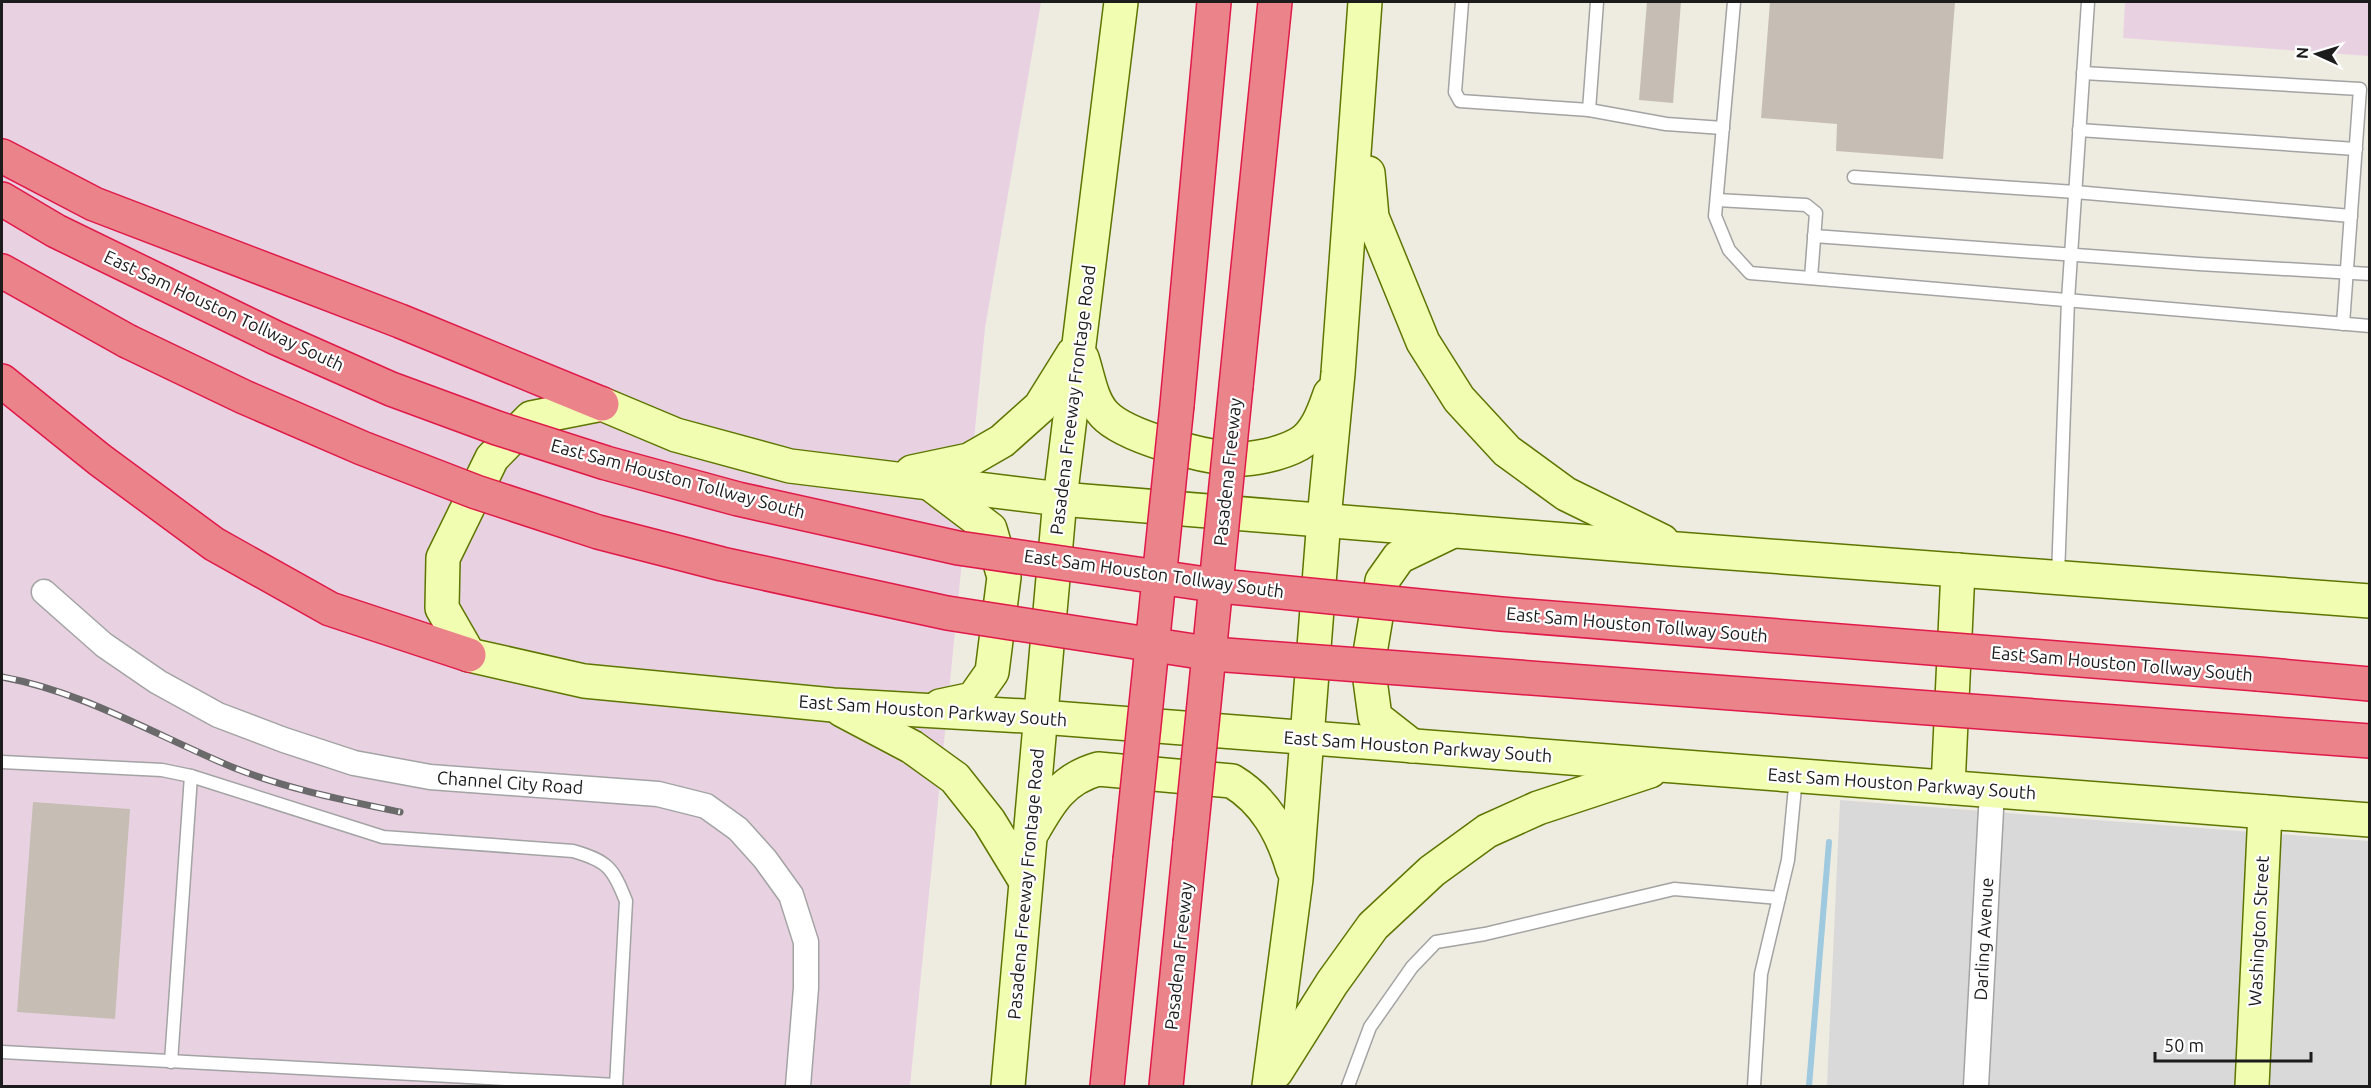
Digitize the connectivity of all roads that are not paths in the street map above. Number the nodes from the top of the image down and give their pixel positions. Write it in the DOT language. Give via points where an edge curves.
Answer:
graph roads {
  1 [pos="1121,2"];
  2 [pos="1214,2"];
  3 [pos="1275,2"];
  4 [pos="1365,2"];
  5 [pos="1462,2"];
  6 [pos="1597,2"];
  7 [pos="1734,2"];
  8 [pos="2088,2"];
  9 [pos="2083,73"];
  10 [pos="1359,85"];
  11 [pos="2365,90"];
  12 [pos="1589,110"];
  13 [pos="1723,128"];
  14 [pos="2079,130"];
  15 [pos="2356,149"];
  16 [pos="2,156"];
  17 [pos="1854,177"];
  18 [pos="2075,192"];
  19 [pos="2,199"];
  20 [pos="1717,200"];
  21 [pos="2351,216"];
  22 [pos="1814,236"];
  23 [pos="2071,255"];
  24 [pos="2,271"];
  25 [pos="2347,272"];
  26 [pos="2370,274"];
  27 [pos="1811,278"];
  28 [pos="2068,300"];
  29 [pos="2343,324"];
  30 [pos="2370,326"];
  31 [pos="1078,345"];
  32 [pos="1338,373"];
  33 [pos="2,381"];
  34 [pos="602,404"];
  35 [pos="886,477"];
  36 [pos="928,482"];
  37 [pos="1060,499"];
  38 [pos="1324,519"];
  39 [pos="1453,531"];
  40 [pos="1677,549"];
  41 [pos="1958,570"];
  42 [pos="2058,578"];
  43 [pos="44,592"];
  44 [pos="2370,601"];
  45 [pos="469,655"];
  46 [pos="2370,684"];
  47 [pos="833,705"];
  48 [pos="921,710"];
  49 [pos="1041,717"];
  50 [pos="1307,738"];
  51 [pos="2370,741"];
  52 [pos="1412,746"];
  53 [pos="2,762"];
  54 [pos="1665,766"];
  55 [pos="191,776"];
  56 [pos="1796,776"];
  57 [pos="1948,787"];
  58 [pos="1992,791"];
  59 [pos="2265,812"];
  60 [pos="2370,820"];
  61 [pos="1030,837"];
  62 [pos="1024,879"];
  63 [pos="1296,879"];
  64 [pos="1779,898"];
  65 [pos="2,1052"];
  66 [pos="171,1062"];
  67 [pos="1270,1084"];
  68 [pos="616,1086"];
  69 [pos="798,1086"];
  70 [pos="1008,1086"];
  71 [pos="1107,1086"];
  72 [pos="1166,1086"];
  73 [pos="1348,1086"];
  74 [pos="1754,1086"];
  75 [pos="1976,1086"];
  76 [pos="2252,1086"];
  1 -- 31 [label="main road, Pasadena Freeway Frontage Road"];
  2 -- 71 [label="highway, bridge"];
  3 -- 72 [label="highway, Pasadena Freeway, bridge"];
  4 -- 10 [label="main road"];
  5 -- 12 [label="lane" via="1455,92 1460,101"];
  6 -- 12 [label="lane"];
  7 -- 13 [label="lane"];
  8 -- 9 [label="lane"];
  9 -- 11 [label="lane"];
  9 -- 14 [label="lane"];
  10 -- 32 [label="main road"];
  10 -- 40 [label="main road" via="1372,217 1423,342 1459,399 1507,451 1566,494"];
  11 -- 15 [label="lane"];
  12 -- 13 [label="lane" via="1666,124"];
  13 -- 20 [label="lane"];
  14 -- 15 [label="lane"];
  14 -- 18 [label="lane"];
  15 -- 21 [label="lane"];
  16 -- 34 [label="highway" via="94,204 400,321"];
  17 -- 18 [label="lane"];
  18 -- 21 [label="lane"];
  18 -- 23 [label="lane"];
  19 -- 46 [label="highway, East Sam Houston Tollway South, bridge" via="56,231 276,338 392,389 497,428 738,499 958,548 1220,586 1477,611"];
  20 -- 22 [label="lane" via="1806,205 1816,213"];
  20 -- 27 [label="lane" via="1715,216 1729,250 1750,273"];
  21 -- 25 [label="lane"];
  22 -- 23 [label="lane"];
  22 -- 27 [label="lane"];
  23 -- 25 [label="lane"];
  23 -- 28 [label="lane"];
  24 -- 51 [label="highway, bridge" via="127,341 244,397 476,492 598,532 722,564 947,613 1213,654"];
  25 -- 26 [label="lane"];
  25 -- 29 [label="lane"];
  27 -- 28 [label="lane"];
  28 -- 29 [label="lane"];
  28 -- 42 [label="lane"];
  29 -- 30 [label="lane"];
  31 -- 32 [label="main road" via="1095,400 1112,421 1134,433 1234,459 1268,455 1299,444 1318,423"];
  31 -- 35 [label="main road" via="1040,407 1002,441 969,460"];
  31 -- 37 [label="main road, Pasadena Freeway Frontage Road"];
  32 -- 38 [label="main road"];
  33 -- 45 [label="highway" via="214,544 330,609"];
  34 -- 35 [label="main road" via="676,435 790,466"];
  34 -- 45 [label="main road" via="531,418 492,458 443,558 442,608"];
  35 -- 36 [label="main road"];
  36 -- 37 [label="main road"];
  36 -- 48 [label="main road" via="990,529 1004,577 992,672 972,699"];
  37 -- 38 [label="main road"];
  37 -- 49 [label="main road, Pasadena Freeway Frontage Road"];
  38 -- 39 [label="main road"];
  38 -- 50 [label="main road"];
  39 -- 40 [label="main road"];
  39 -- 52 [label="main road" via="1400,557 1382,581 1368,665 1375,717"];
  40 -- 41 [label="main road"];
  41 -- 42 [label="main road"];
  41 -- 57 [label="main road"];
  42 -- 44 [label="main road"];
  43 -- 69 [label="street, Channel City Road" via="104,645 158,682 218,715 284,740 344,759 430,777 658,794 706,806 738,829 791,895 806,942 807,988"];
  45 -- 47 [label="main road, East Sam Houston Parkway South" via="584,681"];
  47 -- 48 [label="main road, East Sam Houston Parkway South"];
  47 -- 62 [label="main road" via="912,747 955,778 989,821"];
  48 -- 49 [label="main road, East Sam Houston Parkway South"];
  49 -- 50 [label="main road, East Sam Houston Parkway South"];
  49 -- 61 [label="main road, Pasadena Freeway Frontage Road"];
  50 -- 52 [label="main road, East Sam Houston Parkway South"];
  50 -- 63 [label="main road"];
  52 -- 54 [label="main road, East Sam Houston Parkway South"];
  53 -- 55 [label="lane" via="162,770"];
  54 -- 56 [label="main road, East Sam Houston Parkway South"];
  54 -- 67 [label="main road" via="1528,812 1487,831 1432,871 1373,926 1332,982"];
  55 -- 66 [label="lane"];
  55 -- 68 [label="lane" via="383,837 573,851 595,857 616,875 626,901"];
  56 -- 57 [label="main road, East Sam Houston Parkway South"];
  56 -- 64 [label="lane" via="1788,860"];
  57 -- 58 [label="main road, East Sam Houston Parkway South"];
  58 -- 59 [label="main road, East Sam Houston Parkway South"];
  58 -- 75 [label="street, Darling Avenue"];
  59 -- 60 [label="main road, East Sam Houston Parkway South"];
  59 -- 76 [label="main road, Washington Street"];
  61 -- 62 [label="main road, Pasadena Freeway Frontage Road"];
  61 -- 63 [label="main road" via="1063,787 1080,774 1098,769 1232,781 1249,791 1279,831"];
  62 -- 70 [label="main road, Pasadena Freeway Frontage Road"];
  63 -- 67 [label="main road"];
  64 -- 73 [label="lane" via="1674,889 1436,942 1370,1027"];
  64 -- 74 [label="lane" via="1761,974"];
  65 -- 66 [label="lane"];
  66 -- 68 [label="lane"];
}
